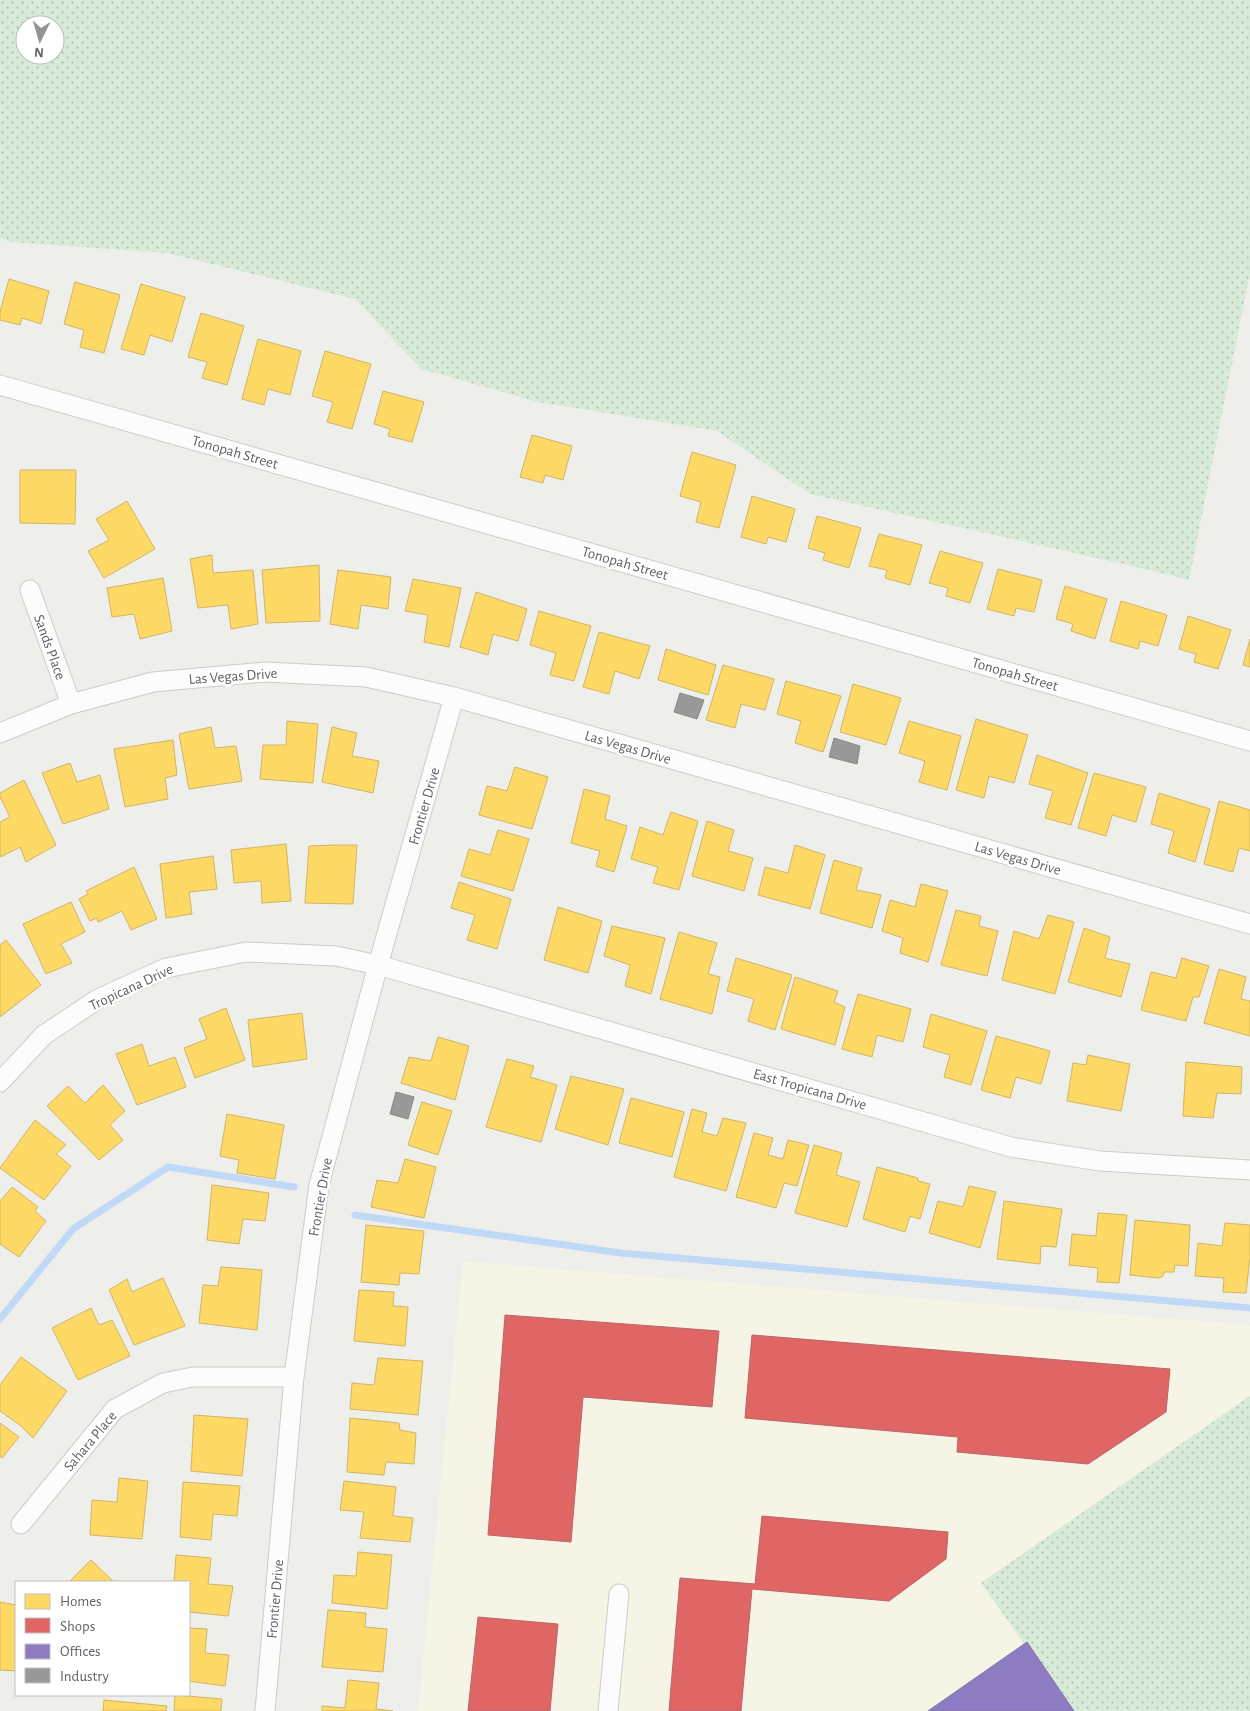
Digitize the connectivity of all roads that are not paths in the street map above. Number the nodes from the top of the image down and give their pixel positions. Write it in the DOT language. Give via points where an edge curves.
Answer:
graph roads {
  1 [pos="0,385"];
  2 [pos="30,590"];
  3 [pos="454,697"];
  4 [pos="71,704"];
  5 [pos="0,733"];
  6 [pos="1250,741"];
  7 [pos="1250,924"];
  8 [pos="378,965"];
  9 [pos="0,1082"];
  10 [pos="1250,1170"];
  11 [pos="294,1377"];
  12 [pos="21,1524"];
  13 [pos="620,1594"];
  14 [pos="265,1711"];
  15 [pos="608,1711"];
  1 -- 6 [label="street, Tonopah Street"];
  2 -- 4 [label="street, Sands Place"];
  3 -- 4 [label="street, Las Vegas Drive" via="366,677 265,672 153,682"];
  3 -- 7 [label="street, Las Vegas Drive"];
  3 -- 8 [label="street, Frontier Drive"];
  4 -- 5 [label="street, Las Vegas Drive"];
  8 -- 9 [label="street, Tropicana Drive" via="336,956 246,952 166,968 98,999 44,1035"];
  8 -- 10 [label="street, East Tropicana Drive" via="1011,1146 1100,1161"];
  8 -- 11 [label="street, Frontier Drive" via="319,1185"];
  11 -- 12 [label="street, Sahara Place" via="193,1377 163,1383 115,1409"];
  11 -- 14 [label="street, Frontier Drive"];
  13 -- 15 [label="street"];
}
